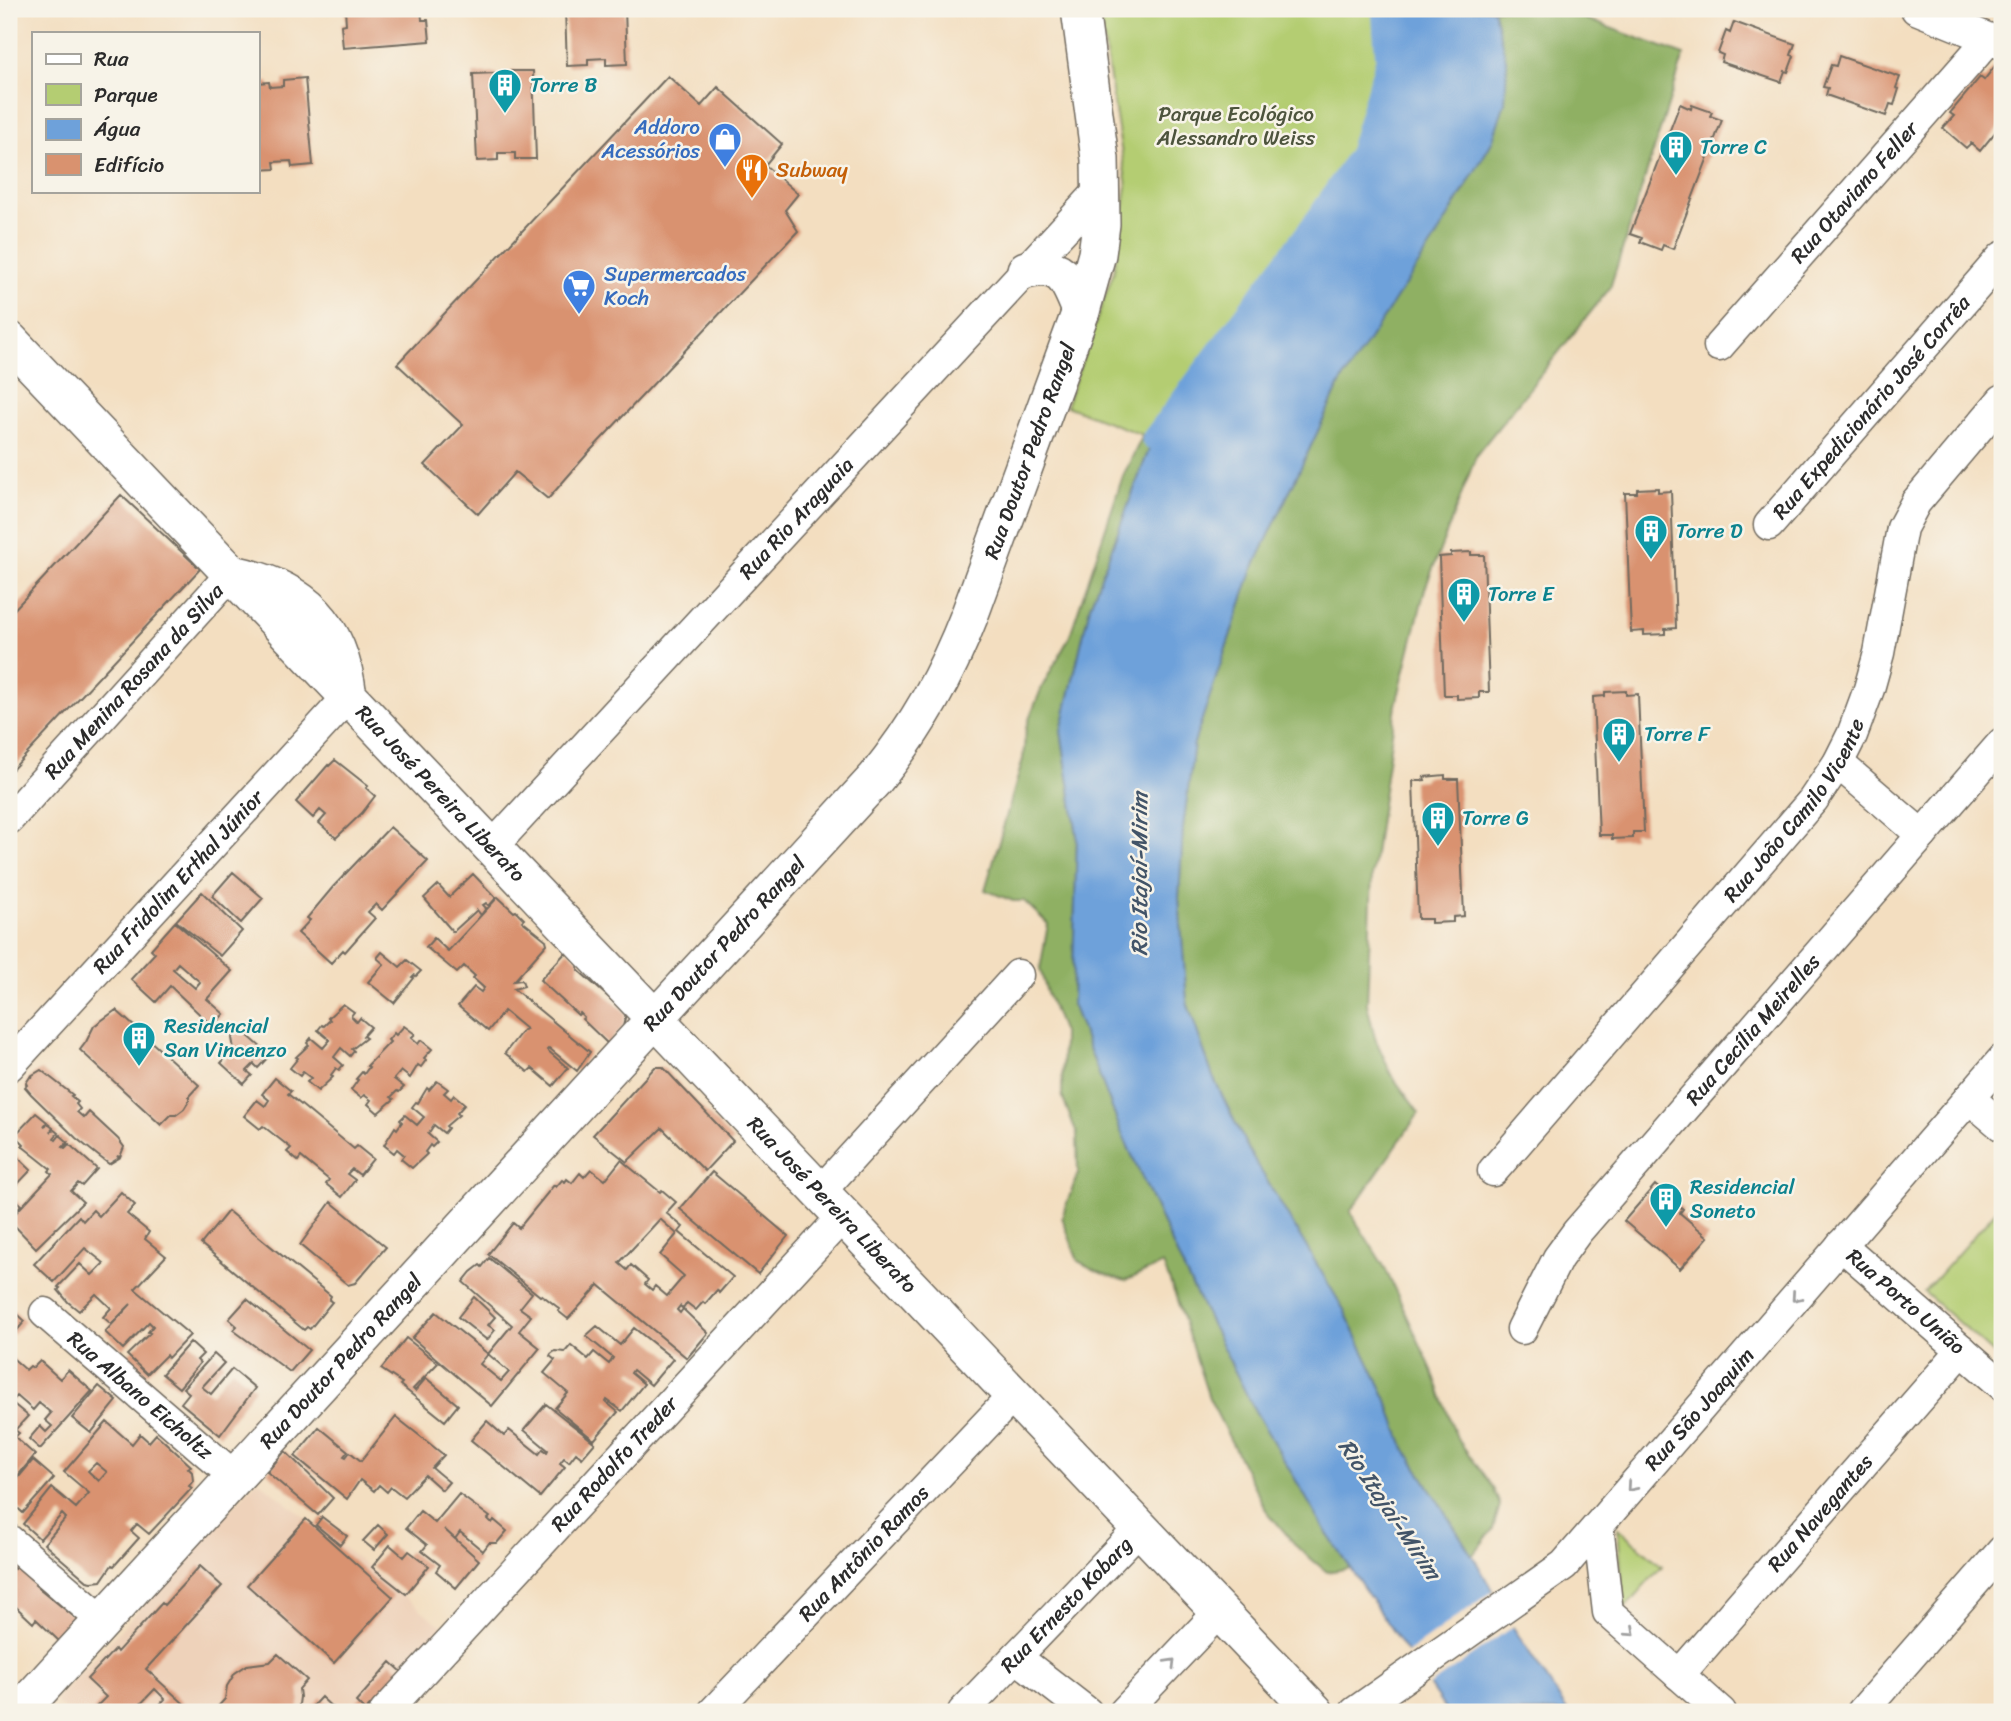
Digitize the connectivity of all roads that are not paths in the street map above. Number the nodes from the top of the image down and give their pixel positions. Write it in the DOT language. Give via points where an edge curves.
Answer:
graph roads {
  1 [pos="1080,9"];
  2 [pos="1916,9"];
  3 [pos="1996,41"];
  4 [pos="1102,188"];
  5 [pos="2002,257"];
  6 [pos="1026,270"];
  7 [pos="1081,310"];
  8 [pos="9,340"];
  9 [pos="1718,346"];
  10 [pos="2002,400"];
  11 [pos="1769,525"];
  12 [pos="231,574"];
  13 [pos="303,626"];
  14 [pos="348,697"];
  15 [pos="2002,743"];
  16 [pos="1838,763"];
  17 [pos="9,819"];
  18 [pos="1922,835"];
  19 [pos="492,847"];
  20 [pos="1018,975"];
  21 [pos="654,1019"];
  22 [pos="13,1052"];
  23 [pos="2002,1060"];
  24 [pos="1969,1098"];
  25 [pos="2002,1126"];
  26 [pos="1493,1171"];
  27 [pos="831,1204"];
  28 [pos="1841,1245"];
  29 [pos="45,1313"];
  30 [pos="1522,1329"];
  31 [pos="1962,1350"];
  32 [pos="2002,1385"];
  33 [pos="1013,1396"];
  34 [pos="235,1477"];
  35 [pos="1598,1525"];
  36 [pos="1140,1528"];
  37 [pos="9,1540"];
  38 [pos="2002,1551"];
  39 [pos="1573,1555"];
  40 [pos="1604,1579"];
  41 [pos="1219,1612"];
  42 [pos="103,1621"];
  43 [pos="1016,1657"];
  44 [pos="1679,1675"];
  45 [pos="19,1712"];
  46 [pos="385,1712"];
  47 [pos="713,1712"];
  48 [pos="963,1712"];
  49 [pos="1087,1712"];
  50 [pos="1124,1712"];
  51 [pos="1315,1712"];
  52 [pos="1355,1712"];
  53 [pos="1721,1712"];
  54 [pos="1862,1712"];
  1 -- 4 [label="main road, Rua Doutor Pedro Rangel"];
  2 -- 3 [label="street"];
  3 -- 9 [label="street, Rua Otaviano Feller"];
  4 -- 6 [label="street, Rua Rio Araguaia"];
  4 -- 7 [label="main road, Rua Doutor Pedro Rangel" via="1097,254"];
  5 -- 11 [label="street, Rua Expedicionário José Corrêa"];
  6 -- 7 [label="main road" via="1042,266 1061,275 1070,283"];
  6 -- 19 [label="street, Rua Rio Araguaia"];
  7 -- 21 [label="main road, Rua Doutor Pedro Rangel" via="971,614 928,706 876,778"];
  8 -- 12 [label="main road"];
  10 -- 16 [label="street, Rua João Camilo Vicente" via="1916,502 1902,528 1872,677"];
  12 -- 13 [label="main road" via="266,610"];
  12 -- 13 [label="main road, Rua José Pereira Liberato" via="261,580 295,596"];
  12 -- 17 [label="street, Rua Menina Rosana da Silva"];
  13 -- 14 [label="main road, Rua José Pereira Liberato" via="339,650"];
  14 -- 19 [label="main road, Rua José Pereira Liberato"];
  14 -- 22 [label="street, Rua Fridolim Erthal Júnior"];
  15 -- 18 [label="street, Rua Cecília Meirelles"];
  16 -- 18 [label="street"];
  16 -- 26 [label="street, Rua João Camilo Vicente" via="1812,800"];
  18 -- 30 [label="street, Rua Cecília Meirelles" via="1577,1232 1558,1258"];
  19 -- 21 [label="main road, Rua José Pereira Liberato"];
  20 -- 27 [label="street, Rua Rodolfo Treder"];
  21 -- 27 [label="main road, Rua José Pereira Liberato"];
  21 -- 34 [label="main road, Rua Doutor Pedro Rangel"];
  23 -- 24 [label="street, Rua São Joaquim"];
  24 -- 25 [label="street"];
  24 -- 28 [label="street, Rua São Joaquim"];
  27 -- 33 [label="main road, Rua José Pereira Liberato"];
  27 -- 46 [label="street, Rua Rodolfo Treder"];
  28 -- 31 [label="street, Rua Porto União"];
  28 -- 35 [label="street, Rua São Joaquim, one-way"];
  29 -- 34 [label="street, Rua Albano Eicholtz"];
  31 -- 32 [label="street, Rua Porto União"];
  31 -- 44 [label="street, Rua Navegantes"];
  33 -- 36 [label="main road, Rua José Pereira Liberato"];
  33 -- 47 [label="street, Rua Antônio Ramos"];
  34 -- 42 [label="main road, Rua Doutor Pedro Rangel"];
  35 -- 39 [label="street, Rua São Joaquim"];
  35 -- 40 [label="street"];
  36 -- 41 [label="main road, Rua José Pereira Liberato"];
  36 -- 43 [label="street, Rua Ernesto Kobarg"];
  37 -- 42 [label="street"];
  38 -- 54 [label="street"];
  39 -- 40 [label="street" via="1581,1553 1588,1558"];
  39 -- 52 [label="street, Rua São Joaquim"];
  40 -- 44 [label="street, one-way" via="1608,1612"];
  50 -- 41 [label="street, one-way"];
  41 -- 51 [label="main road, Rua José Pereira Liberato"];
  42 -- 45 [label="main road, Rua Doutor Pedro Rangel"];
  43 -- 48 [label="street, Rua Ernesto Kobarg"];
  43 -- 49 [label="street"];
  44 -- 53 [label="street"];
}
